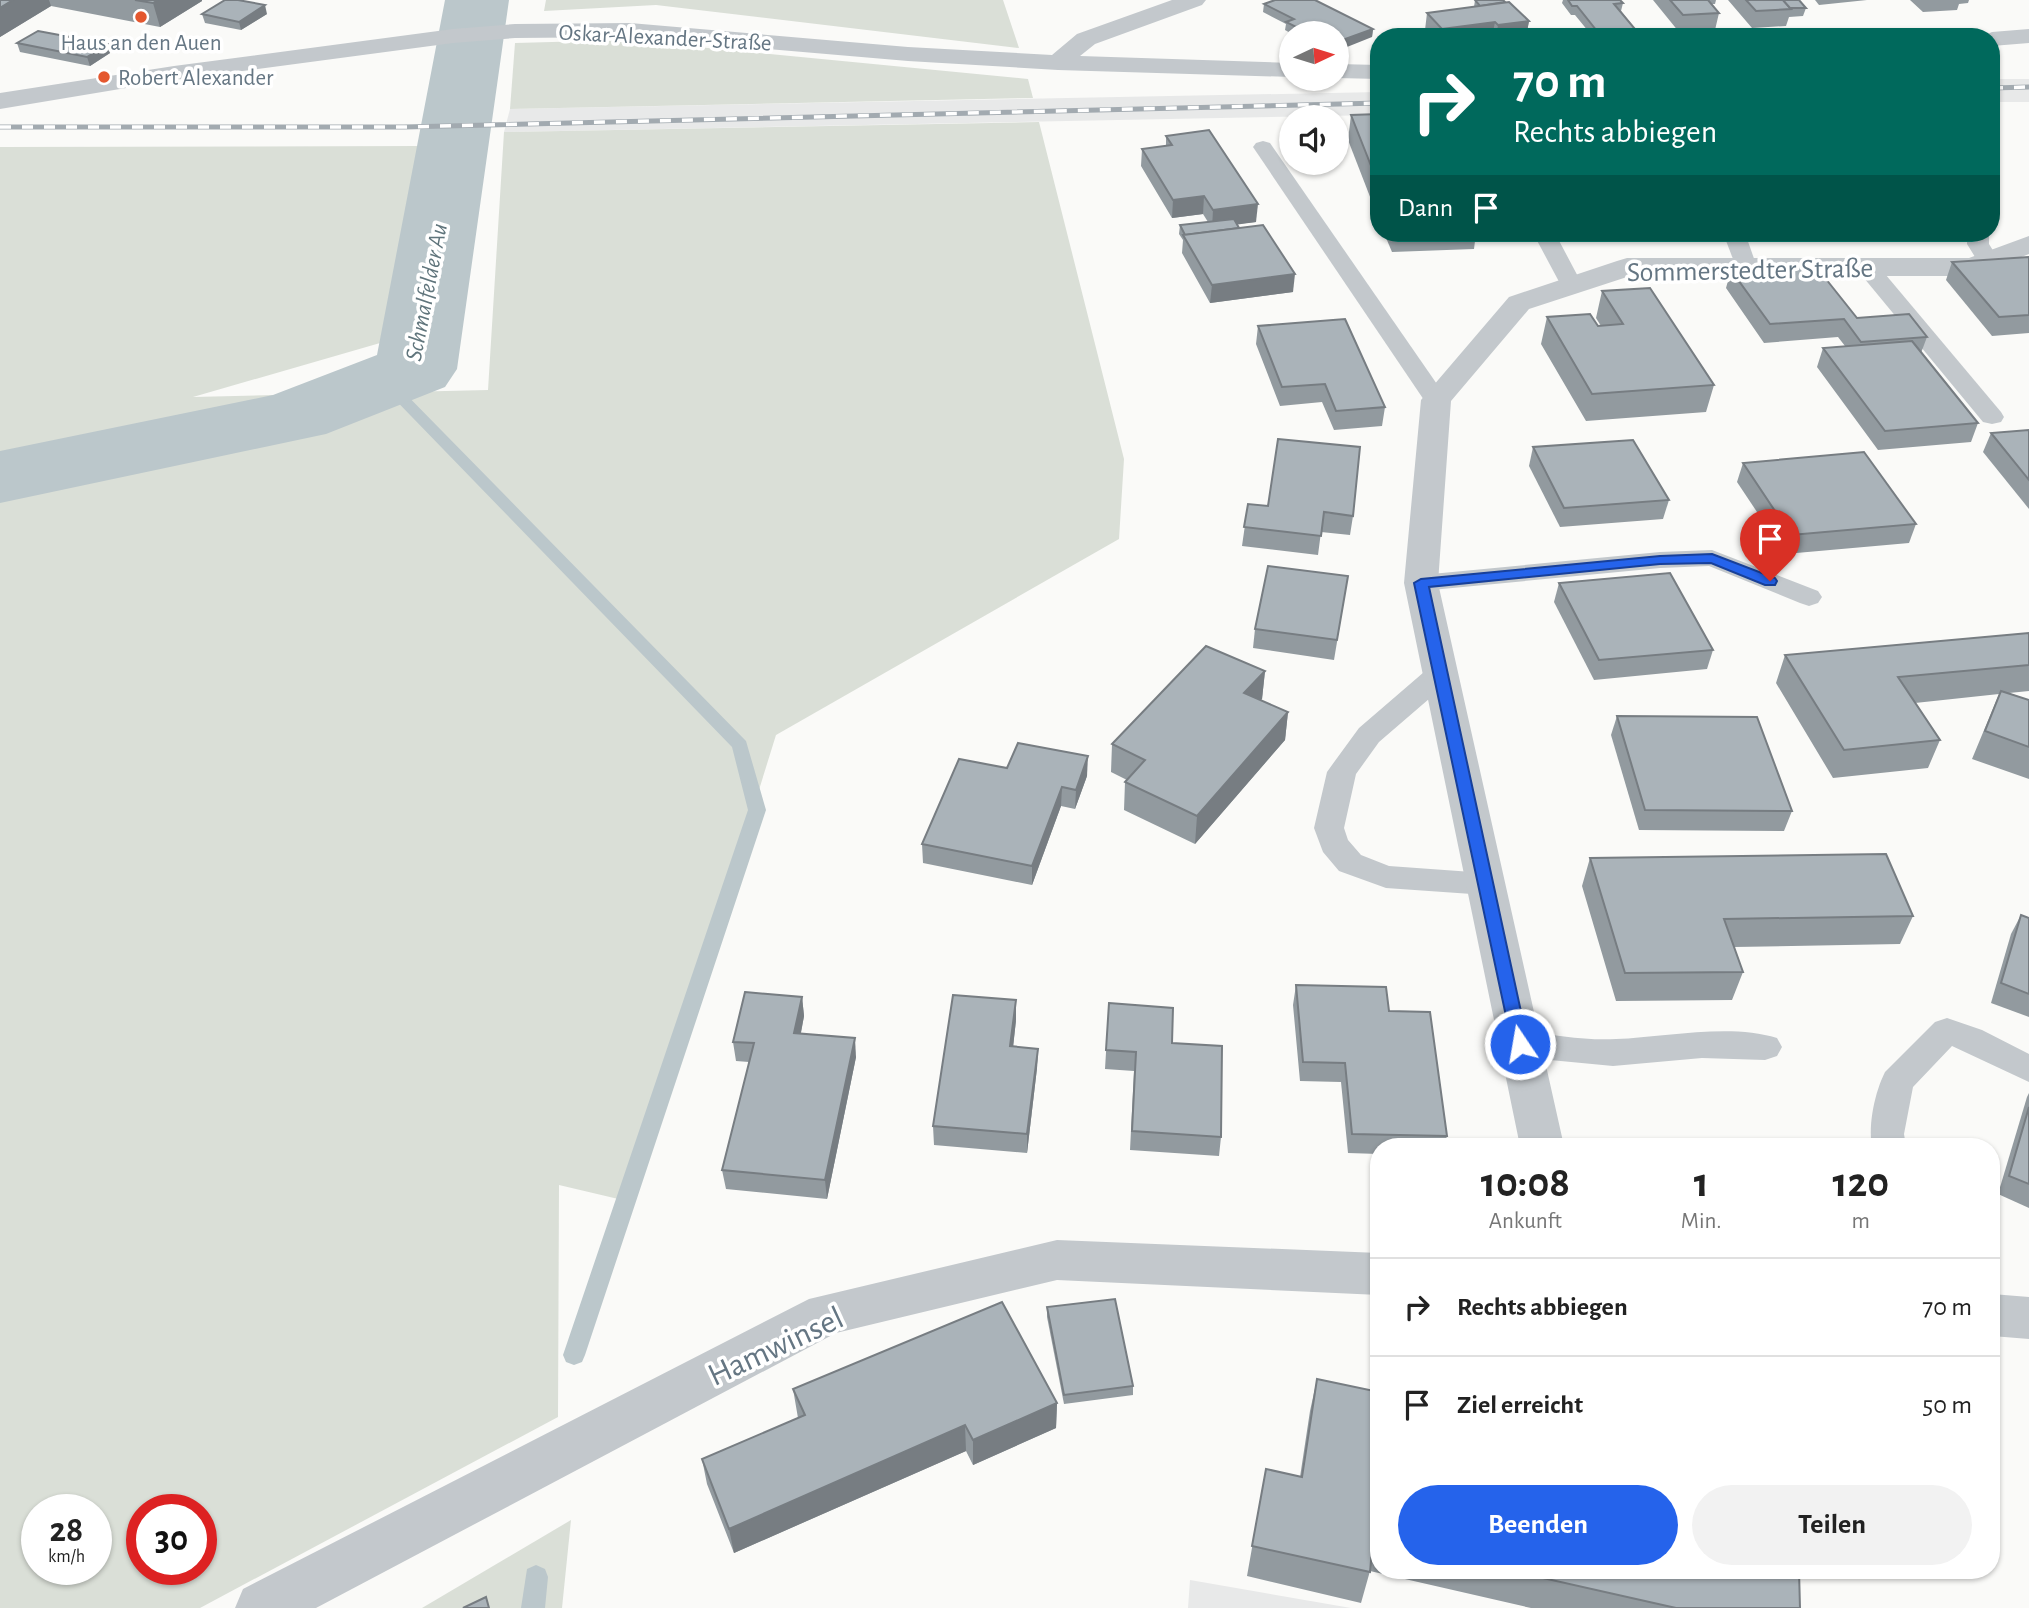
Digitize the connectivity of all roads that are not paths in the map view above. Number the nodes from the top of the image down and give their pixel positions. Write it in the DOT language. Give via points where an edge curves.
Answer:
graph roads {
  1 [pos="1194,0"];
  2 [pos="2029,36"];
  3 [pos="2000,38"];
  4 [pos="1058,63"];
  5 [pos="1279,70"];
  6 [pos="1349,71"];
  7 [pos="1370,72"];
  8 [pos="3,99"];
  9 [pos="1263,146"];
  10 [pos="1549,242"];
  11 [pos="1737,242"];
  12 [pos="2029,244"];
  13 [pos="1983,247"];
  14 [pos="1746,267"];
  15 [pos="1867,267"];
  16 [pos="1572,286"];
  17 [pos="1436,400"];
  18 [pos="1992,417"];
  19 [pos="1421,583"];
  20 [pos="1810,597"];
  21 [pos="1441,673"];
  22 [pos="1486,884"];
  23 [pos="1520,1044"];
  24 [pos="1765,1047"];
  25 [pos="2029,1069"];
  26 [pos="1540,1138"];
  27 [pos="1888,1138"];
  28 [pos="1370,1274"];
  29 [pos="2000,1316"];
  30 [pos="2029,1318"];
  31 [pos="262,1608"];
  1 -- 4 [label="street" via="1086,39"];
  2 -- 3 [label="street"];
  4 -- 5 [label="street, Oskar-Alexander-Straße"];
  4 -- 8 [label="street, Oskar-Alexander-Straße" via="630,30 515,31"];
  6 -- 7 [label="street"];
  9 -- 17 [label="lane"];
  10 -- 16 [label="lane"];
  11 -- 14 [label="lane"];
  12 -- 13 [label="street, Sommerstedter Straße"];
  13 -- 15 [label="street, Sommerstedter Straße" via="1973,267"];
  14 -- 15 [label="street, Sommerstedter Straße"];
  14 -- 16 [label="street, Sommerstedter Straße" via="1627,267"];
  15 -- 18 [label="lane"];
  16 -- 17 [label="street, Sommerstedter Straße" via="1519,303"];
  17 -- 19 [label="street"];
  19 -- 20 [label="lane" via="1712,558"];
  19 -- 21 [label="street"];
  21 -- 22 [label="street"];
  21 -- 22 [label="lane" via="1369,735 1342,772 1329,828 1334,844 1350,863 1387,877"];
  22 -- 23 [label="street"];
  23 -- 24 [label="lane" via="1613,1053 1702,1045"];
  23 -- 26 [label="street"];
  25 -- 27 [label="lane" via="1947,1031 1898,1082"];
  28 -- 31 [label="street, Hamwinsel" via="1057,1260 826,1314"];
  29 -- 30 [label="street"];
}
